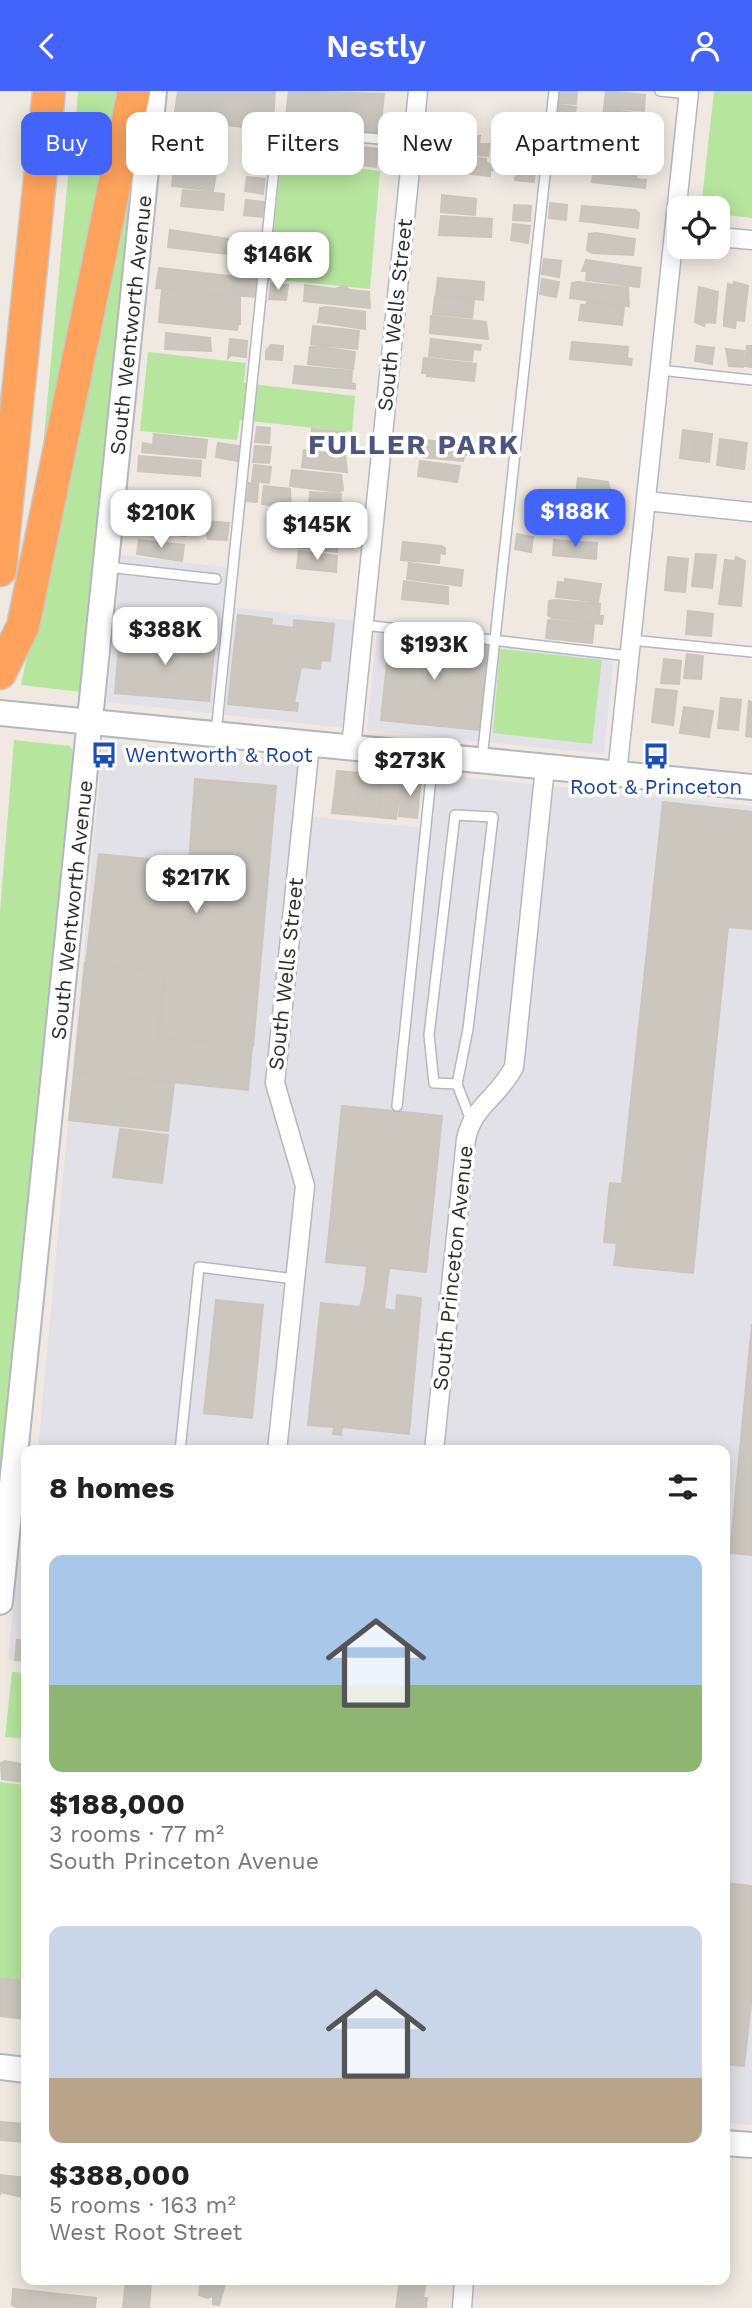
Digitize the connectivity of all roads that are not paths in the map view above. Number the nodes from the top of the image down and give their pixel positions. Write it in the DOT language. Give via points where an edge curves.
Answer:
graph roads {
  1 [pos="50,91"];
  2 [pos="134,91"];
  3 [pos="153,91"];
  4 [pos="418,91"];
  5 [pos="554,91"];
  6 [pos="660,91"];
  7 [pos="689,92"];
  8 [pos="416,112"];
  9 [pos="378,139"];
  10 [pos="410,175"];
  11 [pos="680,196"];
  12 [pos="730,238"];
  13 [pos="752,240"];
  14 [pos="674,259"];
  15 [pos="660,370"];
  16 [pos="752,380"];
  17 [pos="646,501"];
  18 [pos="752,512"];
  19 [pos="107,567"];
  20 [pos="0,570"];
  21 [pos="216,579"];
  22 [pos="363,625"];
  23 [pos="495,641"];
  24 [pos="630,648"];
  25 [pos="752,652"];
  26 [pos="0,673"];
  27 [pos="10,714"];
  28 [pos="91,722"];
  29 [pos="216,734"];
  30 [pos="310,744"];
  31 [pos="351,748"];
  32 [pos="433,756"];
  33 [pos="482,761"];
  34 [pos="545,767"];
  35 [pos="617,774"];
  36 [pos="752,787"];
  37 [pos="457,1084"];
  38 [pos="397,1106"];
  39 [pos="470,1118"];
  40 [pos="295,1279"];
  41 [pos="181,1445"];
  42 [pos="278,1445"];
  43 [pos="434,1445"];
  44 [pos="0,1602"];
  45 [pos="0,2067"];
  46 [pos="21,2069"];
  47 [pos="730,2143"];
  48 [pos="752,2145"];
  49 [pos="464,2285"];
  50 [pos="462,2308"];
  1 -- 20 [label="highway"];
  2 -- 26 [label="highway" via="23,626"];
  3 -- 19 [label="main road, South Wentworth Avenue"];
  4 -- 8 [label="street, South Wells Street"];
  5 -- 23 [label="lane"];
  6 -- 7 [label="lane"];
  7 -- 11 [label="street"];
  9 -- 29 [label="lane" via="278,130"];
  10 -- 22 [label="street, South Wells Street"];
  12 -- 13 [label="street"];
  14 -- 15 [label="street"];
  15 -- 16 [label="lane"];
  15 -- 17 [label="street"];
  17 -- 18 [label="street"];
  17 -- 24 [label="street"];
  19 -- 21 [label="lane"];
  19 -- 28 [label="main road, South Wentworth Avenue"];
  22 -- 23 [label="lane"];
  22 -- 31 [label="street, South Wells Street"];
  23 -- 24 [label="lane"];
  23 -- 33 [label="lane"];
  24 -- 25 [label="lane"];
  24 -- 35 [label="street"];
  27 -- 28 [label="main road"];
  28 -- 29 [label="main road"];
  28 -- 44 [label="main road, South Wentworth Avenue"];
  29 -- 30 [label="main road"];
  30 -- 31 [label="main road"];
  30 -- 40 [label="street, South Wells Street" via="275,1083 304,1186"];
  31 -- 32 [label="main road"];
  32 -- 33 [label="main road"];
  32 -- 38 [label="lane"];
  33 -- 34 [label="main road"];
  34 -- 35 [label="main road"];
  34 -- 39 [label="street, South Princeton Avenue" via="514,1067 504,1087"];
  35 -- 36 [label="main road"];
  37 -- 37 [label="lane" via="468,1029 493,817 454,815 429,1035 435,1083"];
  37 -- 39 [label="lane"];
  39 -- 43 [label="street, South Princeton Avenue"];
  40 -- 41 [label="lane" via="199,1267"];
  40 -- 42 [label="street, South Wells Street"];
  45 -- 46 [label="main road"];
  47 -- 48 [label="main road"];
  49 -- 50 [label="street"];
}
